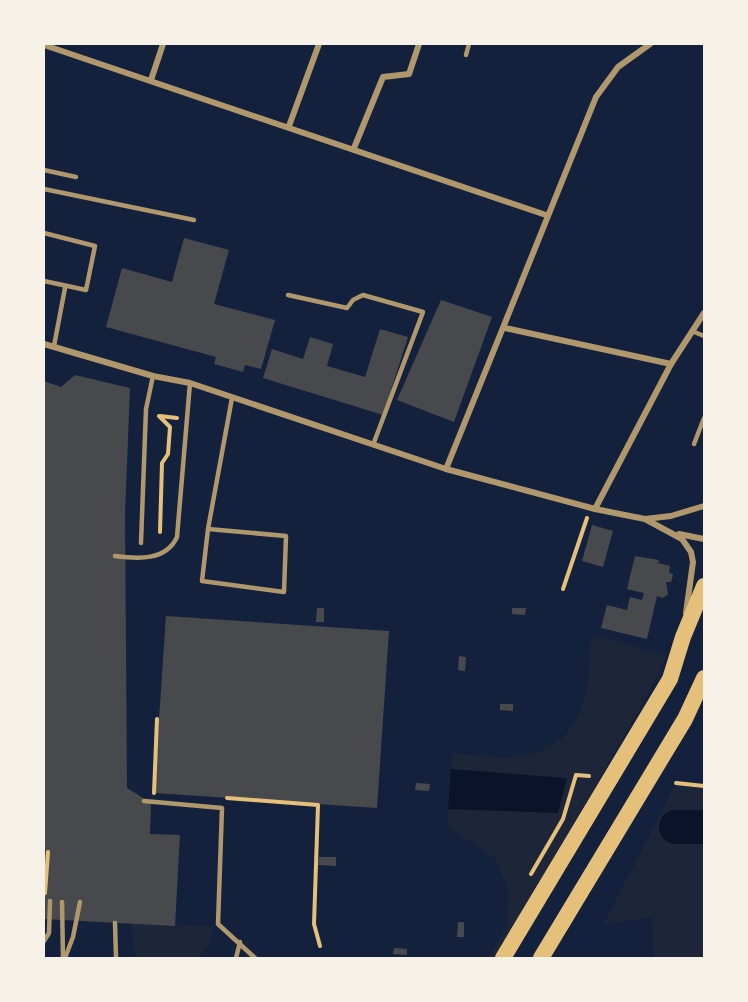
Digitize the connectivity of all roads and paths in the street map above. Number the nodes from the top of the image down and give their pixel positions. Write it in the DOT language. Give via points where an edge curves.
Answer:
graph roads {
  1 [pos="163,44"];
  2 [pos="319,44"];
  3 [pos="419,44"];
  4 [pos="470,44"];
  5 [pos="650,44"];
  6 [pos="44,45"];
  7 [pos="466,55"];
  8 [pos="151,80"];
  9 [pos="289,126"];
  10 [pos="354,148"];
  11 [pos="44,170"];
  12 [pos="75,177"];
  13 [pos="44,189"];
  14 [pos="546,215"];
  15 [pos="194,220"];
  16 [pos="44,233"];
  17 [pos="44,281"];
  18 [pos="65,288"];
  19 [pos="288,295"];
  20 [pos="705,313"];
  21 [pos="505,328"];
  22 [pos="692,332"];
  23 [pos="705,336"];
  24 [pos="44,344"];
  25 [pos="54,346"];
  26 [pos="671,364"];
  27 [pos="153,376"];
  28 [pos="190,383"];
  29 [pos="232,398"];
  30 [pos="159,416"];
  31 [pos="705,418"];
  32 [pos="694,444"];
  33 [pos="373,445"];
  34 [pos="446,469"];
  35 [pos="705,506"];
  36 [pos="592,508"];
  37 [pos="645,519"];
  38 [pos="208,529"];
  39 [pos="668,531"];
  40 [pos="160,532"];
  41 [pos="705,539"];
  42 [pos="141,543"];
  43 [pos="115,556"];
  44 [pos="705,586"];
  45 [pos="563,589"];
  46 [pos="683,637"];
  47 [pos="705,678"];
  48 [pos="157,719"];
  49 [pos="676,783"];
  50 [pos="705,786"];
  51 [pos="165,794"];
  52 [pos="219,798"];
  53 [pos="144,801"];
  54 [pos="48,852"];
  55 [pos="47,901"];
  56 [pos="62,902"];
  57 [pos="80,902"];
  58 [pos="115,923"];
  59 [pos="44,941"];
  60 [pos="240,942"];
  61 [pos="320,946"];
  62 [pos="236,956"];
  63 [pos="64,958"];
  64 [pos="116,958"];
  65 [pos="228,958"];
  66 [pos="255,958"];
  67 [pos="503,958"];
  68 [pos="541,958"];
  1 -- 8 [label="street"];
  2 -- 9 [label="street"];
  3 -- 10 [label="street" via="409,74 383,78"];
  4 -- 7 [label="lane"];
  5 -- 14 [label="street" via="618,67 596,97"];
  6 -- 8 [label="street"];
  8 -- 9 [label="street"];
  9 -- 10 [label="street"];
  10 -- 14 [label="street"];
  11 -- 12 [label="lane"];
  13 -- 15 [label="lane"];
  14 -- 21 [label="street"];
  16 -- 18 [label="lane" via="95,246 86,290"];
  17 -- 18 [label="lane"];
  18 -- 25 [label="lane"];
  19 -- 33 [label="lane" via="347,308 363,295 423,312"];
  20 -- 22 [label="street"];
  21 -- 26 [label="street"];
  21 -- 34 [label="street"];
  22 -- 23 [label="lane"];
  22 -- 26 [label="street"];
  24 -- 25 [label="street"];
  25 -- 27 [label="street"];
  26 -- 36 [label="street"];
  27 -- 28 [label="street"];
  27 -- 42 [label="lane" via="146,409"];
  28 -- 29 [label="street"];
  28 -- 43 [label="lane" via="175,542 150,557"];
  29 -- 33 [label="street"];
  29 -- 38 [label="lane"];
  30 -- 40 [label="path" via="170,427 168,454 162,463"];
  31 -- 32 [label="lane"];
  33 -- 34 [label="street"];
  34 -- 36 [label="street"];
  35 -- 37 [label="street"];
  36 -- 37 [label="street"];
  36 -- 45 [label="path"];
  37 -- 39 [label="street"];
  38 -- 38 [label="lane" via="202,581 284,592 286,536"];
  39 -- 41 [label="street"];
  39 -- 46 [label="street" via="682,539 693,562"];
  44 -- 46 [label="highway"];
  46 -- 67 [label="highway" via="670,679"];
  47 -- 68 [label="highway" via="686,719"];
  48 -- 51 [label="path" via="154,793"];
  49 -- 50 [label="path"];
  52 -- 61 [label="path" via="318,805 314,924"];
  53 -- 60 [label="lane" via="222,808 218,924"];
  54 -- 55 [label="path"];
  55 -- 59 [label="lane" via="49,933"];
  56 -- 63 [label="lane"];
  57 -- 63 [label="lane" via="74,937"];
  58 -- 64 [label="lane"];
  60 -- 62 [label="lane"];
  60 -- 66 [label="lane"];
  62 -- 65 [label="lane"];
}
